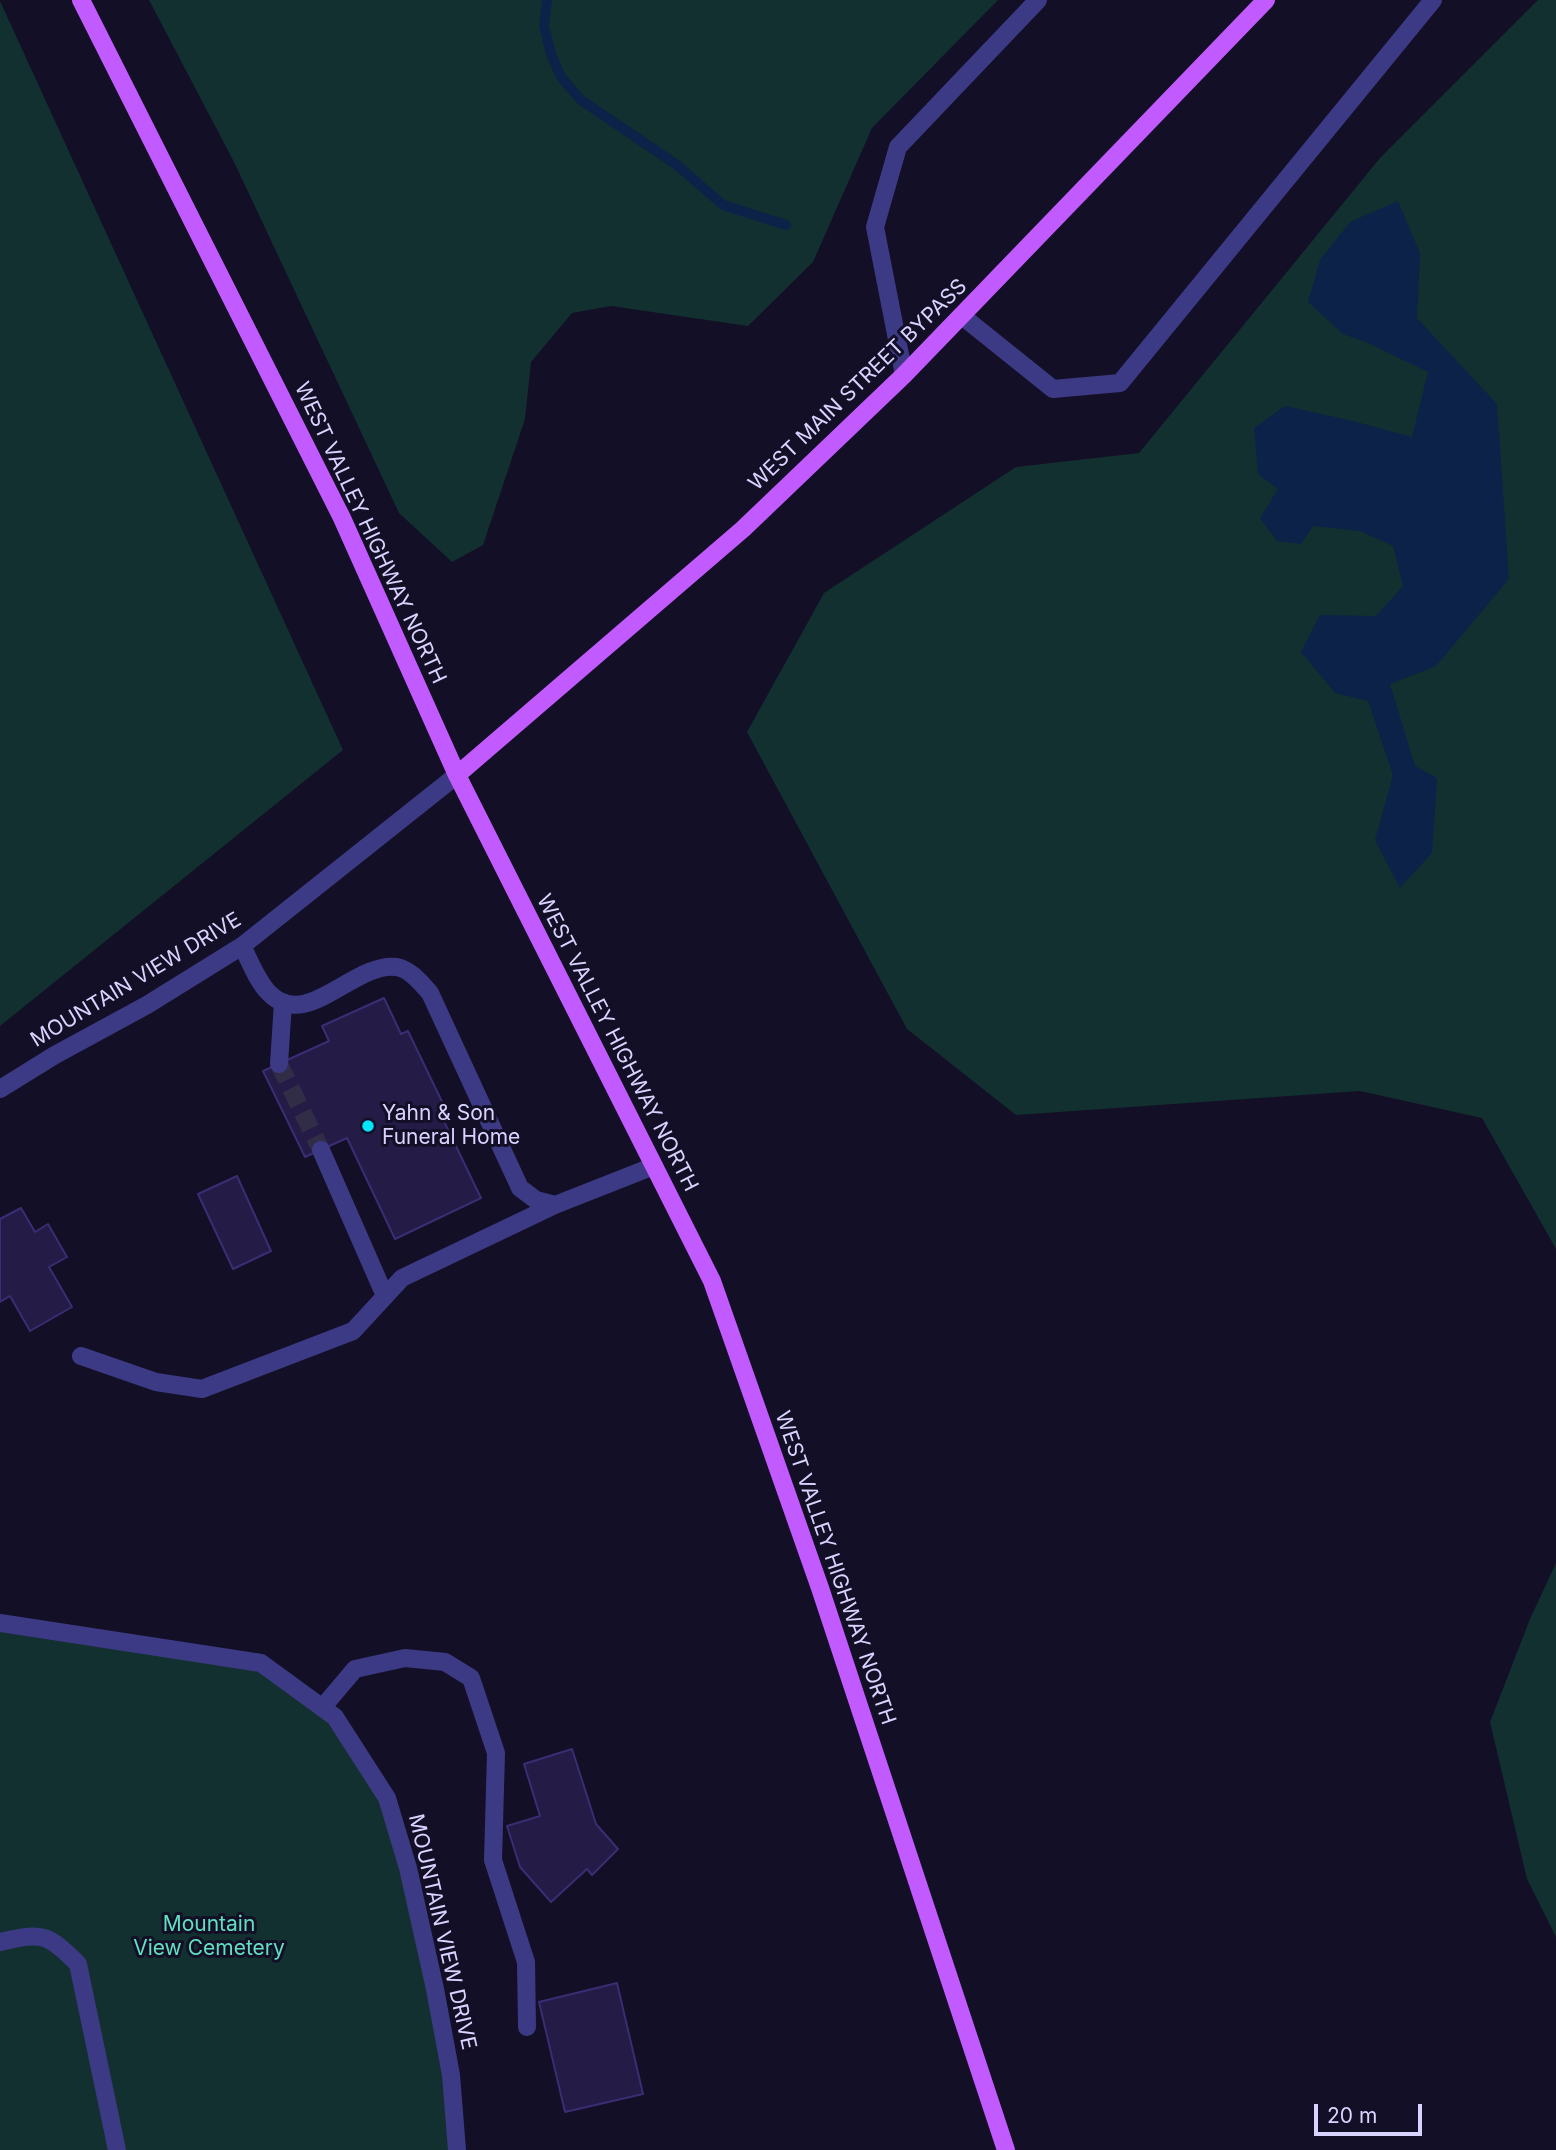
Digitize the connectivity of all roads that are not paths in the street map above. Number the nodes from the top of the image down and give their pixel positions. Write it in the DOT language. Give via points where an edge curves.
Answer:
graph roads {
  1 [pos="81,0"];
  2 [pos="1038,0"];
  3 [pos="1266,0"];
  4 [pos="1433,0"];
  5 [pos="962,316"];
  6 [pos="904,375"];
  7 [pos="457,775"];
  8 [pos="242,946"];
  9 [pos="284,1002"];
  10 [pos="279,1064"];
  11 [pos="0,1089"];
  12 [pos="321,1150"];
  13 [pos="654,1166"];
  14 [pos="555,1205"];
  15 [pos="385,1296"];
  16 [pos="81,1356"];
  17 [pos="0,1623"];
  18 [pos="321,1708"];
  19 [pos="0,1942"];
  20 [pos="527,2027"];
  21 [pos="117,2150"];
  22 [pos="457,2150"];
  23 [pos="1006,2150"];
  1 -- 7 [label="main road, WEST VALLEY HIGHWAY NORTH" via="342,518"];
  2 -- 6 [label="street" via="898,147 875,227"];
  3 -- 5 [label="main road, WEST MAIN STREET BYPASS"];
  4 -- 5 [label="street" via="1119,383 1054,388"];
  5 -- 6 [label="main road, WEST MAIN STREET BYPASS"];
  6 -- 7 [label="main road, WEST MAIN STREET BYPASS" via="743,529"];
  7 -- 8 [label="street, MOUNTAIN VIEW DRIVE"];
  7 -- 13 [label="main road, WEST VALLEY HIGHWAY NORTH"];
  8 -- 9 [label="street" via="269,993"];
  8 -- 11 [label="street, MOUNTAIN VIEW DRIVE"];
  9 -- 10 [label="street"];
  9 -- 14 [label="street" via="301,1006 378,968 398,967 414,976 430,993 520,1188 536,1200"];
  12 -- 15 [label="street"];
  13 -- 14 [label="street"];
  13 -- 23 [label="main road, WEST VALLEY HIGHWAY NORTH" via="712,1281 820,1588"];
  14 -- 15 [label="street" via="402,1278"];
  15 -- 16 [label="street" via="353,1331 202,1389 156,1382"];
  17 -- 18 [label="street, MOUNTAIN VIEW DRIVE" via="261,1663"];
  18 -- 20 [label="street" via="355,1669 405,1658 446,1662 471,1678 496,1753 493,1860 526,1962"];
  18 -- 22 [label="street, MOUNTAIN VIEW DRIVE" via="335,1717 387,1798 435,1990 449,2063"];
  19 -- 21 [label="street" via="33,1934 58,1944 78,1964"];
}
